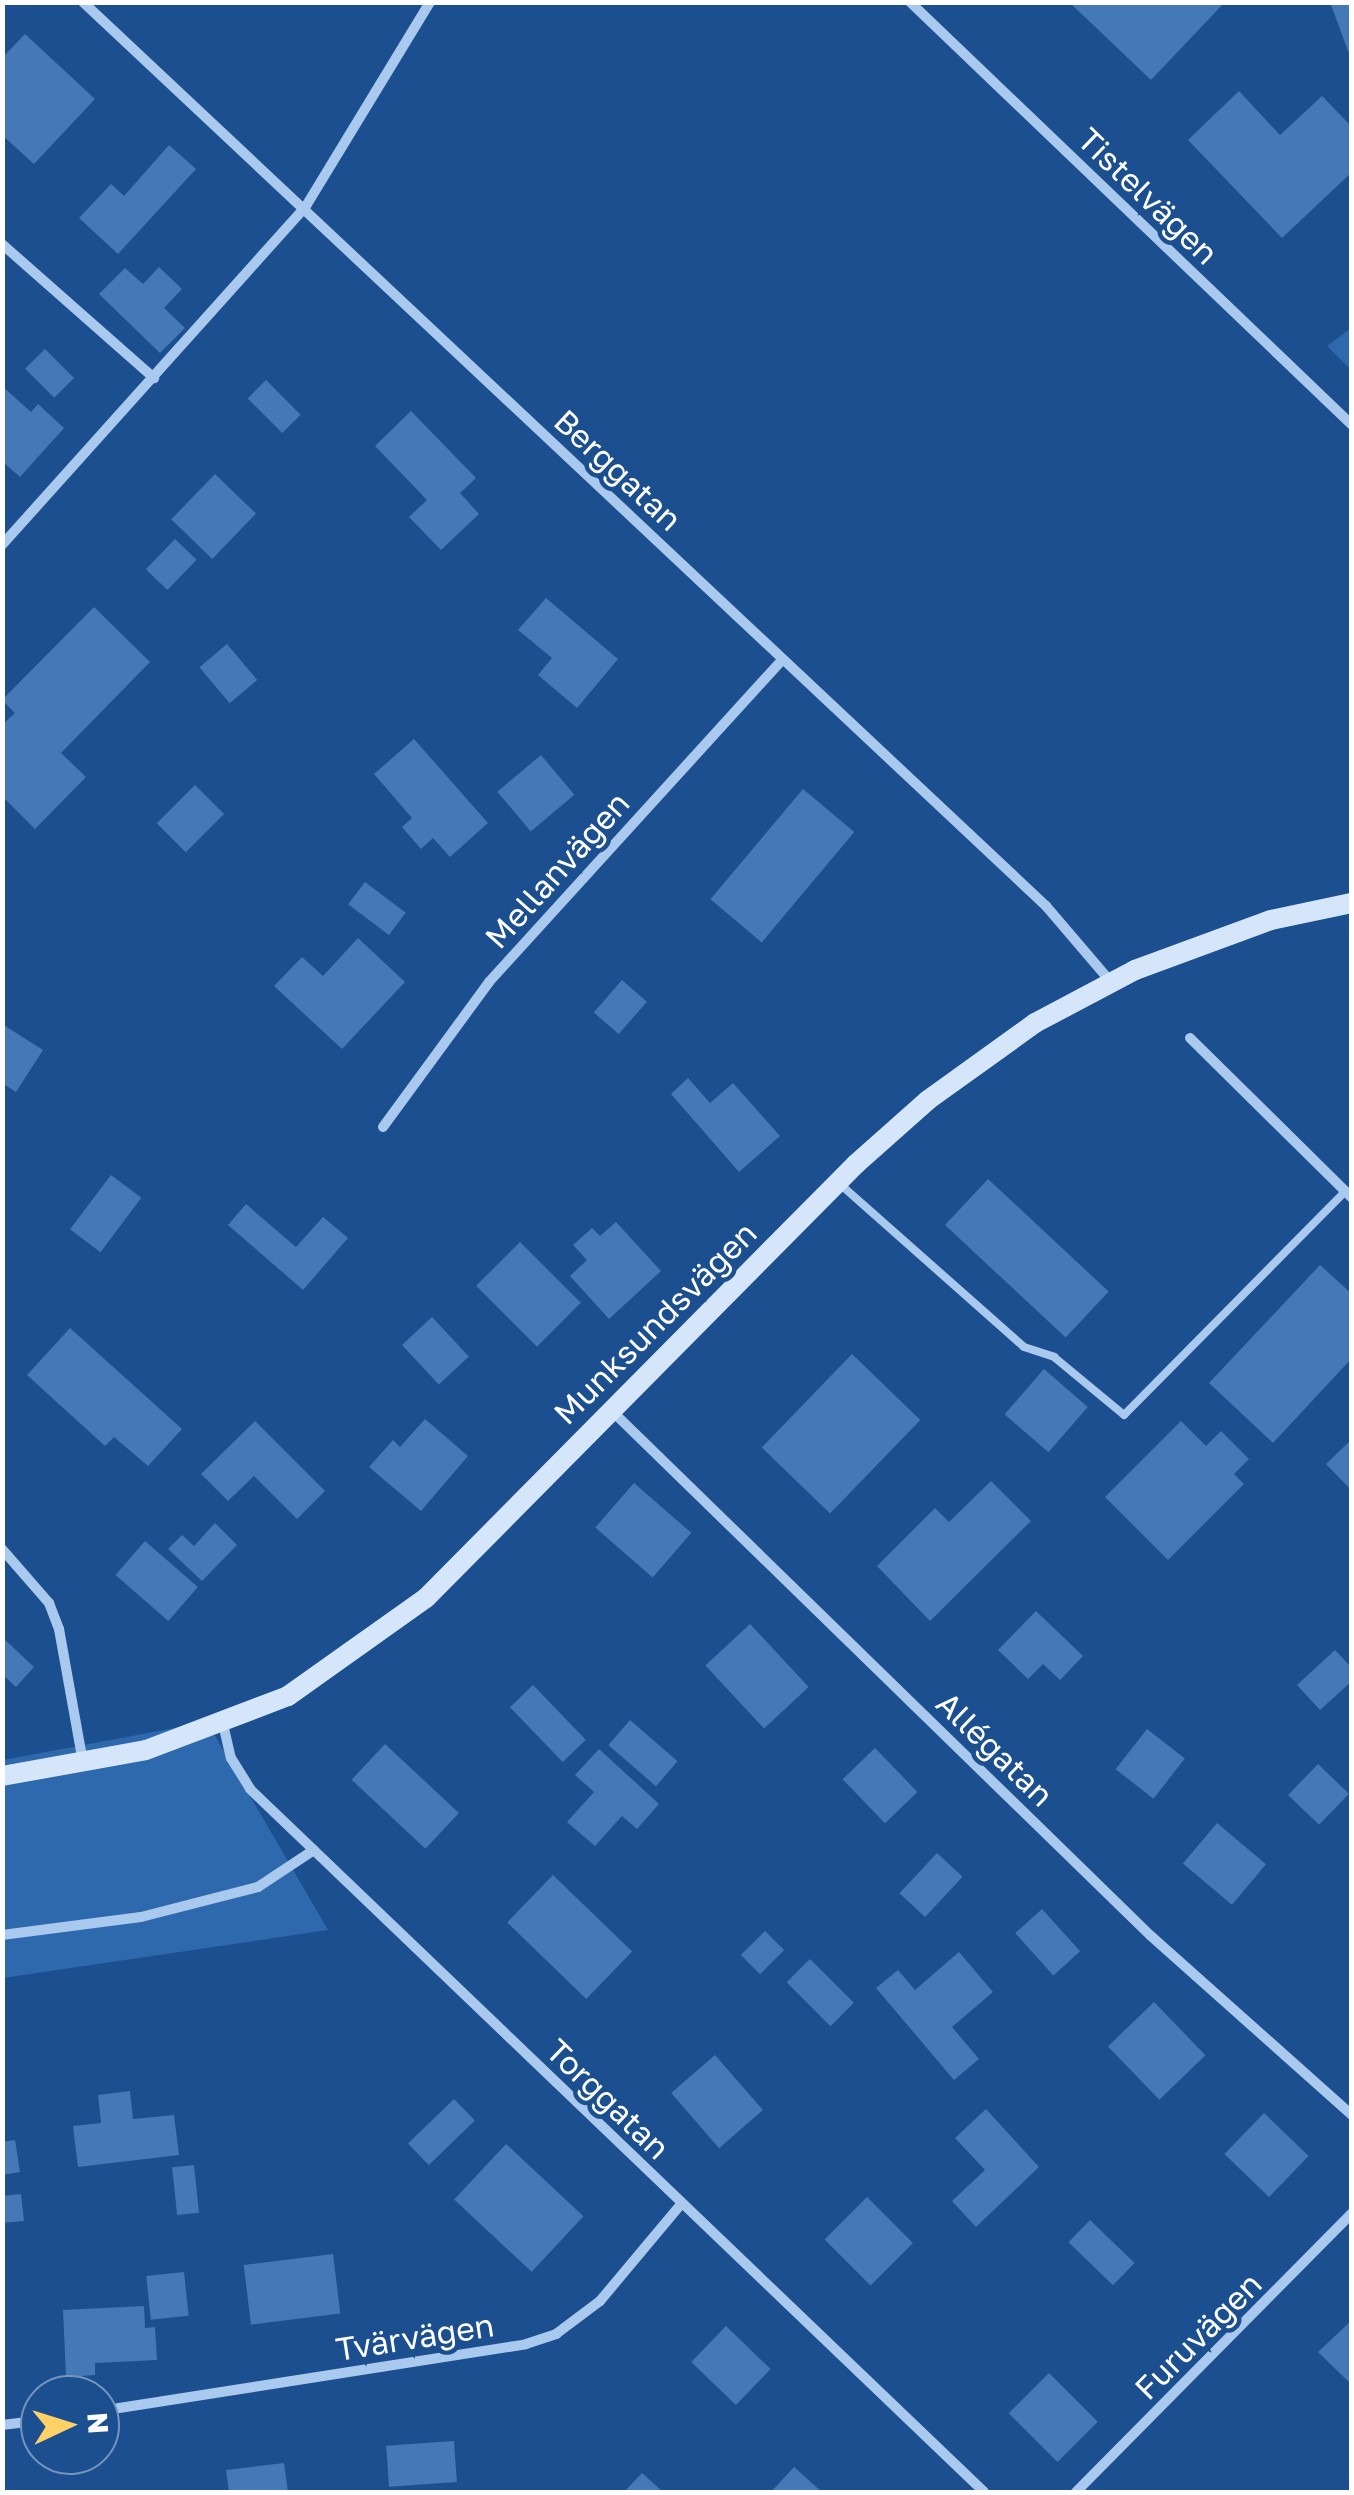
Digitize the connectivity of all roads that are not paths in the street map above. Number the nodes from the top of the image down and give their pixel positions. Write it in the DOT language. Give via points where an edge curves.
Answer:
graph roads {
  1 [pos="83,2"];
  2 [pos="430,2"];
  3 [pos="910,2"];
  4 [pos="306,206"];
  5 [pos="2,244"];
  6 [pos="154,378"];
  7 [pos="1352,425"];
  8 [pos="2,545"];
  9 [pos="782,660"];
  10 [pos="1352,903"];
  11 [pos="1111,982"];
  12 [pos="1190,1038"];
  13 [pos="383,1126"];
  14 [pos="838,1182"];
  15 [pos="1348,1195"];
  16 [pos="611,1410"];
  17 [pos="2,1548"];
  18 [pos="223,1724"];
  19 [pos="83,1764"];
  20 [pos="2,1776"];
  21 [pos="314,1850"];
  22 [pos="2,1935"];
  23 [pos="1352,2115"];
  24 [pos="682,2204"];
  25 [pos="1352,2213"];
  26 [pos="120,2408"];
  27 [pos="984,2492"];
  28 [pos="1076,2492"];
  1 -- 4 [label="street, Berggatan"];
  2 -- 4 [label="street"];
  3 -- 7 [label="street, Tistelvägen"];
  4 -- 6 [label="street"];
  4 -- 9 [label="street, Berggatan"];
  5 -- 6 [label="street"];
  6 -- 8 [label="street"];
  9 -- 11 [label="street, Berggatan" via="1046,906"];
  9 -- 13 [label="street, Mellanvägen" via="489,982"];
  10 -- 11 [label="street, Munksundsvägen" via="1271,920"];
  11 -- 14 [label="street, Munksundsvägen" via="1036,1022 928,1100"];
  12 -- 15 [label="street"];
  14 -- 15 [label="lane" via="1024,1346 1054,1357 1124,1415"];
  14 -- 16 [label="street, Munksundsvägen"];
  16 -- 18 [label="street, Munksundsvägen" via="426,1598 288,1696"];
  16 -- 23 [label="street, Allégatan" via="1152,1936"];
  17 -- 19 [label="street" via="49,1603 59,1628"];
  18 -- 19 [label="street, Munksundsvägen"];
  18 -- 21 [label="street, Torggatan" via="250,1788"];
  19 -- 20 [label="street, Munksundsvägen"];
  21 -- 22 [label="street" via="258,1887 141,1916"];
  21 -- 24 [label="street, Torggatan"];
  24 -- 26 [label="street, Tvärvägen" via="600,2302 556,2334"];
  24 -- 27 [label="street, Torggatan"];
  25 -- 28 [label="street, Furuvägen"];
}
